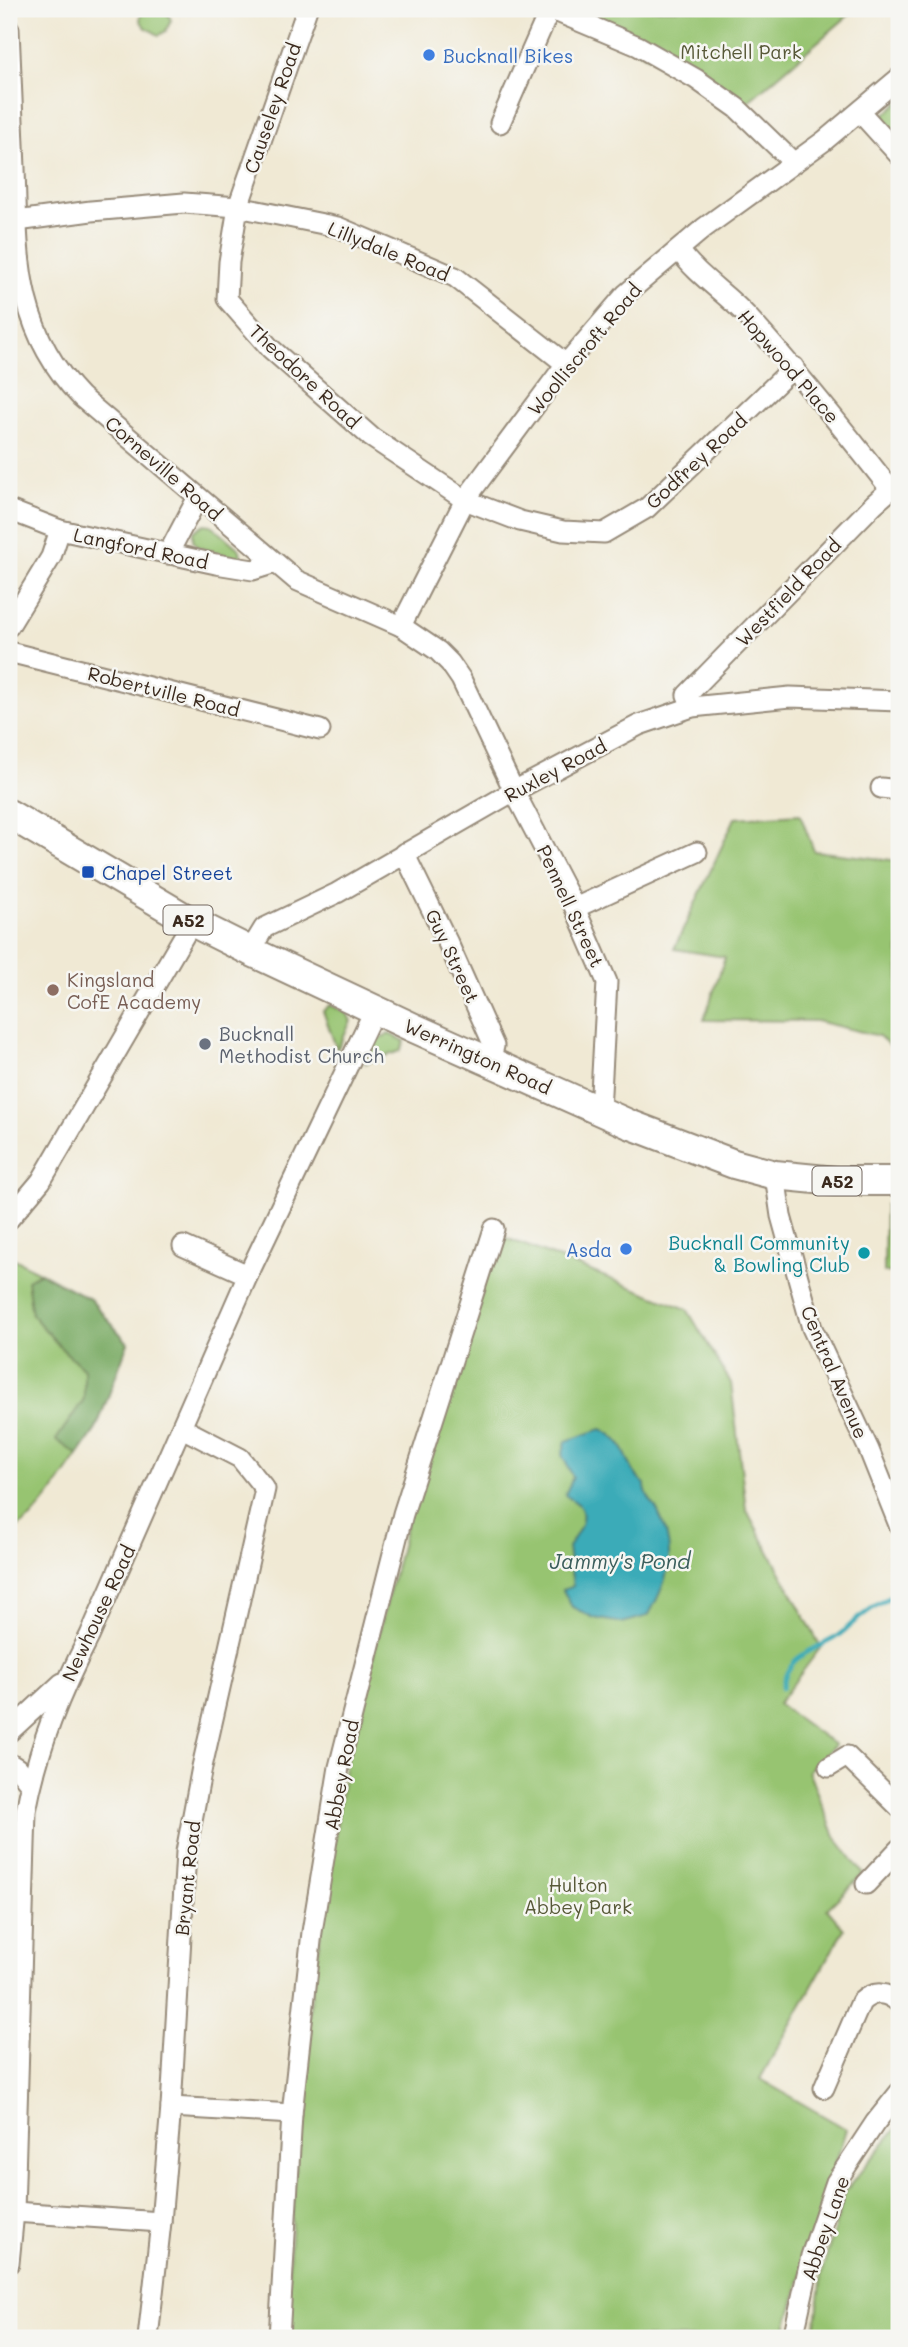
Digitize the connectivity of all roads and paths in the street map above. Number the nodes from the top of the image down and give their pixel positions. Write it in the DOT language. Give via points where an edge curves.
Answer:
graph roads {
  1 [pos="307,9"];
  2 [pos="551,9"];
  3 [pos="9,29"];
  4 [pos="899,78"];
  5 [pos="860,112"];
  6 [pos="500,123"];
  7 [pos="899,155"];
  8 [pos="793,162"];
  9 [pos="237,207"];
  10 [pos="14,228"];
  11 [pos="679,250"];
  12 [pos="566,364"];
  13 [pos="794,367"];
  14 [pos="895,486"];
  15 [pos="198,497"];
  16 [pos="465,500"];
  17 [pos="9,510"];
  18 [pos="60,530"];
  19 [pos="168,554"];
  20 [pos="275,563"];
  21 [pos="9,626"];
  22 [pos="401,626"];
  23 [pos="9,652"];
  24 [pos="899,701"];
  25 [pos="692,707"];
  26 [pos="320,730"];
  27 [pos="514,791"];
  28 [pos="9,814"];
  29 [pos="697,852"];
  30 [pos="404,853"];
  31 [pos="575,908"];
  32 [pos="192,922"];
  33 [pos="250,951"];
  34 [pos="375,1009"];
  35 [pos="490,1062"];
  36 [pos="600,1111"];
  37 [pos="775,1175"];
  38 [pos="899,1181"];
  39 [pos="9,1219"];
  40 [pos="494,1228"];
  41 [pos="183,1246"];
  42 [pos="248,1275"];
  43 [pos="181,1428"];
  44 [pos="899,1525"];
  45 [pos="68,1678"];
  46 [pos="9,1732"];
  47 [pos="9,1763"];
  48 [pos="829,1767"];
  49 [pos="31,1785"];
  50 [pos="896,1798"];
  51 [pos="899,1849"];
  52 [pos="866,1884"];
  53 [pos="899,2003"];
  54 [pos="824,2088"];
  55 [pos="899,2093"];
  56 [pos="171,2107"];
  57 [pos="292,2114"];
  58 [pos="12,2125"];
  59 [pos="14,2212"];
  60 [pos="162,2222"];
  61 [pos="9,2263"];
  62 [pos="148,2338"];
  63 [pos="279,2338"];
  64 [pos="793,2338"];
  1 -- 9 [label="street, Causeley Road"];
  2 -- 6 [label="street"];
  2 -- 8 [label="street" via="638,46 696,79 737,108"];
  3 -- 10 [label="street, Corneville Road"];
  4 -- 5 [label="street, Woolliscroft Road"];
  5 -- 7 [label="street"];
  5 -- 8 [label="street, Woolliscroft Road"];
  8 -- 11 [label="street, Woolliscroft Road"];
  9 -- 10 [label="street, Lillydale Road" via="184,203 91,211"];
  9 -- 12 [label="street, Lillydale Road" via="338,227 455,277"];
  9 -- 16 [label="street, Theodore Road" via="227,299 270,348 371,437"];
  10 -- 15 [label="street, Corneville Road" via="29,312 63,377"];
  11 -- 12 [label="street, Woolliscroft Road" via="626,294"];
  11 -- 13 [label="street, Hopwood Place"];
  12 -- 16 [label="street, Woolliscroft Road"];
  13 -- 14 [label="street, Hopwood Place"];
  13 -- 16 [label="street, Godfrey Road" via="648,508 604,533 564,531 520,521"];
  14 -- 25 [label="street, Westfield Road" via="687,695"];
  15 -- 19 [label="street"];
  15 -- 20 [label="street, Corneville Road"];
  16 -- 22 [label="street, Woolliscroft Road"];
  17 -- 18 [label="street, Langford Road"];
  18 -- 19 [label="street, Langford Road"];
  18 -- 21 [label="street" via="51,557"];
  19 -- 20 [label="street, Langford Road" via="247,570"];
  20 -- 22 [label="street, Corneville Road" via="303,584"];
  22 -- 27 [label="street, Corneville Road" via="438,651 456,671"];
  23 -- 26 [label="street, Robertville Road"];
  24 -- 25 [label="street, Ruxley Road" via="790,697"];
  25 -- 27 [label="street, Ruxley Road" via="639,725"];
  27 -- 30 [label="street, Ruxley Road"];
  27 -- 31 [label="street, Pennell Street"];
  28 -- 32 [label="highway, Werrington Road / A52"];
  29 -- 31 [label="street"];
  30 -- 33 [label="street, Ruxley Road" via="337,893 264,928"];
  30 -- 35 [label="street, Guy Street" via="494,1046"];
  31 -- 36 [label="street, Pennell Street" via="607,982"];
  32 -- 33 [label="highway, Werrington Road / A52"];
  32 -- 39 [label="street" via="41,1181"];
  33 -- 34 [label="highway, Werrington Road / A52"];
  34 -- 35 [label="highway, Werrington Road / A52"];
  34 -- 42 [label="street, Newhouse Road"];
  35 -- 36 [label="highway, Werrington Road / A52"];
  36 -- 37 [label="highway, Werrington Road / A52" via="701,1153"];
  37 -- 38 [label="highway, Werrington Road / A52"];
  37 -- 44 [label="street, Central Avenue" via="781,1216 812,1328"];
  40 -- 57 [label="street, Abbey Road" via="403,1514 340,1767 312,1932"];
  41 -- 42 [label="street"];
  42 -- 43 [label="street, Newhouse Road"];
  43 -- 45 [label="street, Newhouse Road"];
  43 -- 56 [label="street, Bryant Road" via="240,1458 265,1489 186,1852"];
  45 -- 46 [label="street"];
  45 -- 49 [label="street, Newhouse Road"];
  47 -- 49 [label="street"];
  48 -- 50 [label="street" via="847,1756"];
  49 -- 58 [label="street, Newhouse Road" via="26,1811"];
  51 -- 52 [label="street"];
  53 -- 54 [label="street" via="883,1994 861,2002"];
  55 -- 64 [label="street, Abbey Lane" via="836,2182 811,2256"];
  56 -- 57 [label="street"];
  56 -- 60 [label="street, Bryant Road"];
  57 -- 63 [label="street, Abbey Road"];
  58 -- 59 [label="street, Newhouse Road"];
  59 -- 60 [label="street"];
  59 -- 61 [label="street, Newhouse Road"];
  60 -- 62 [label="street, Bryant Road"];
}
